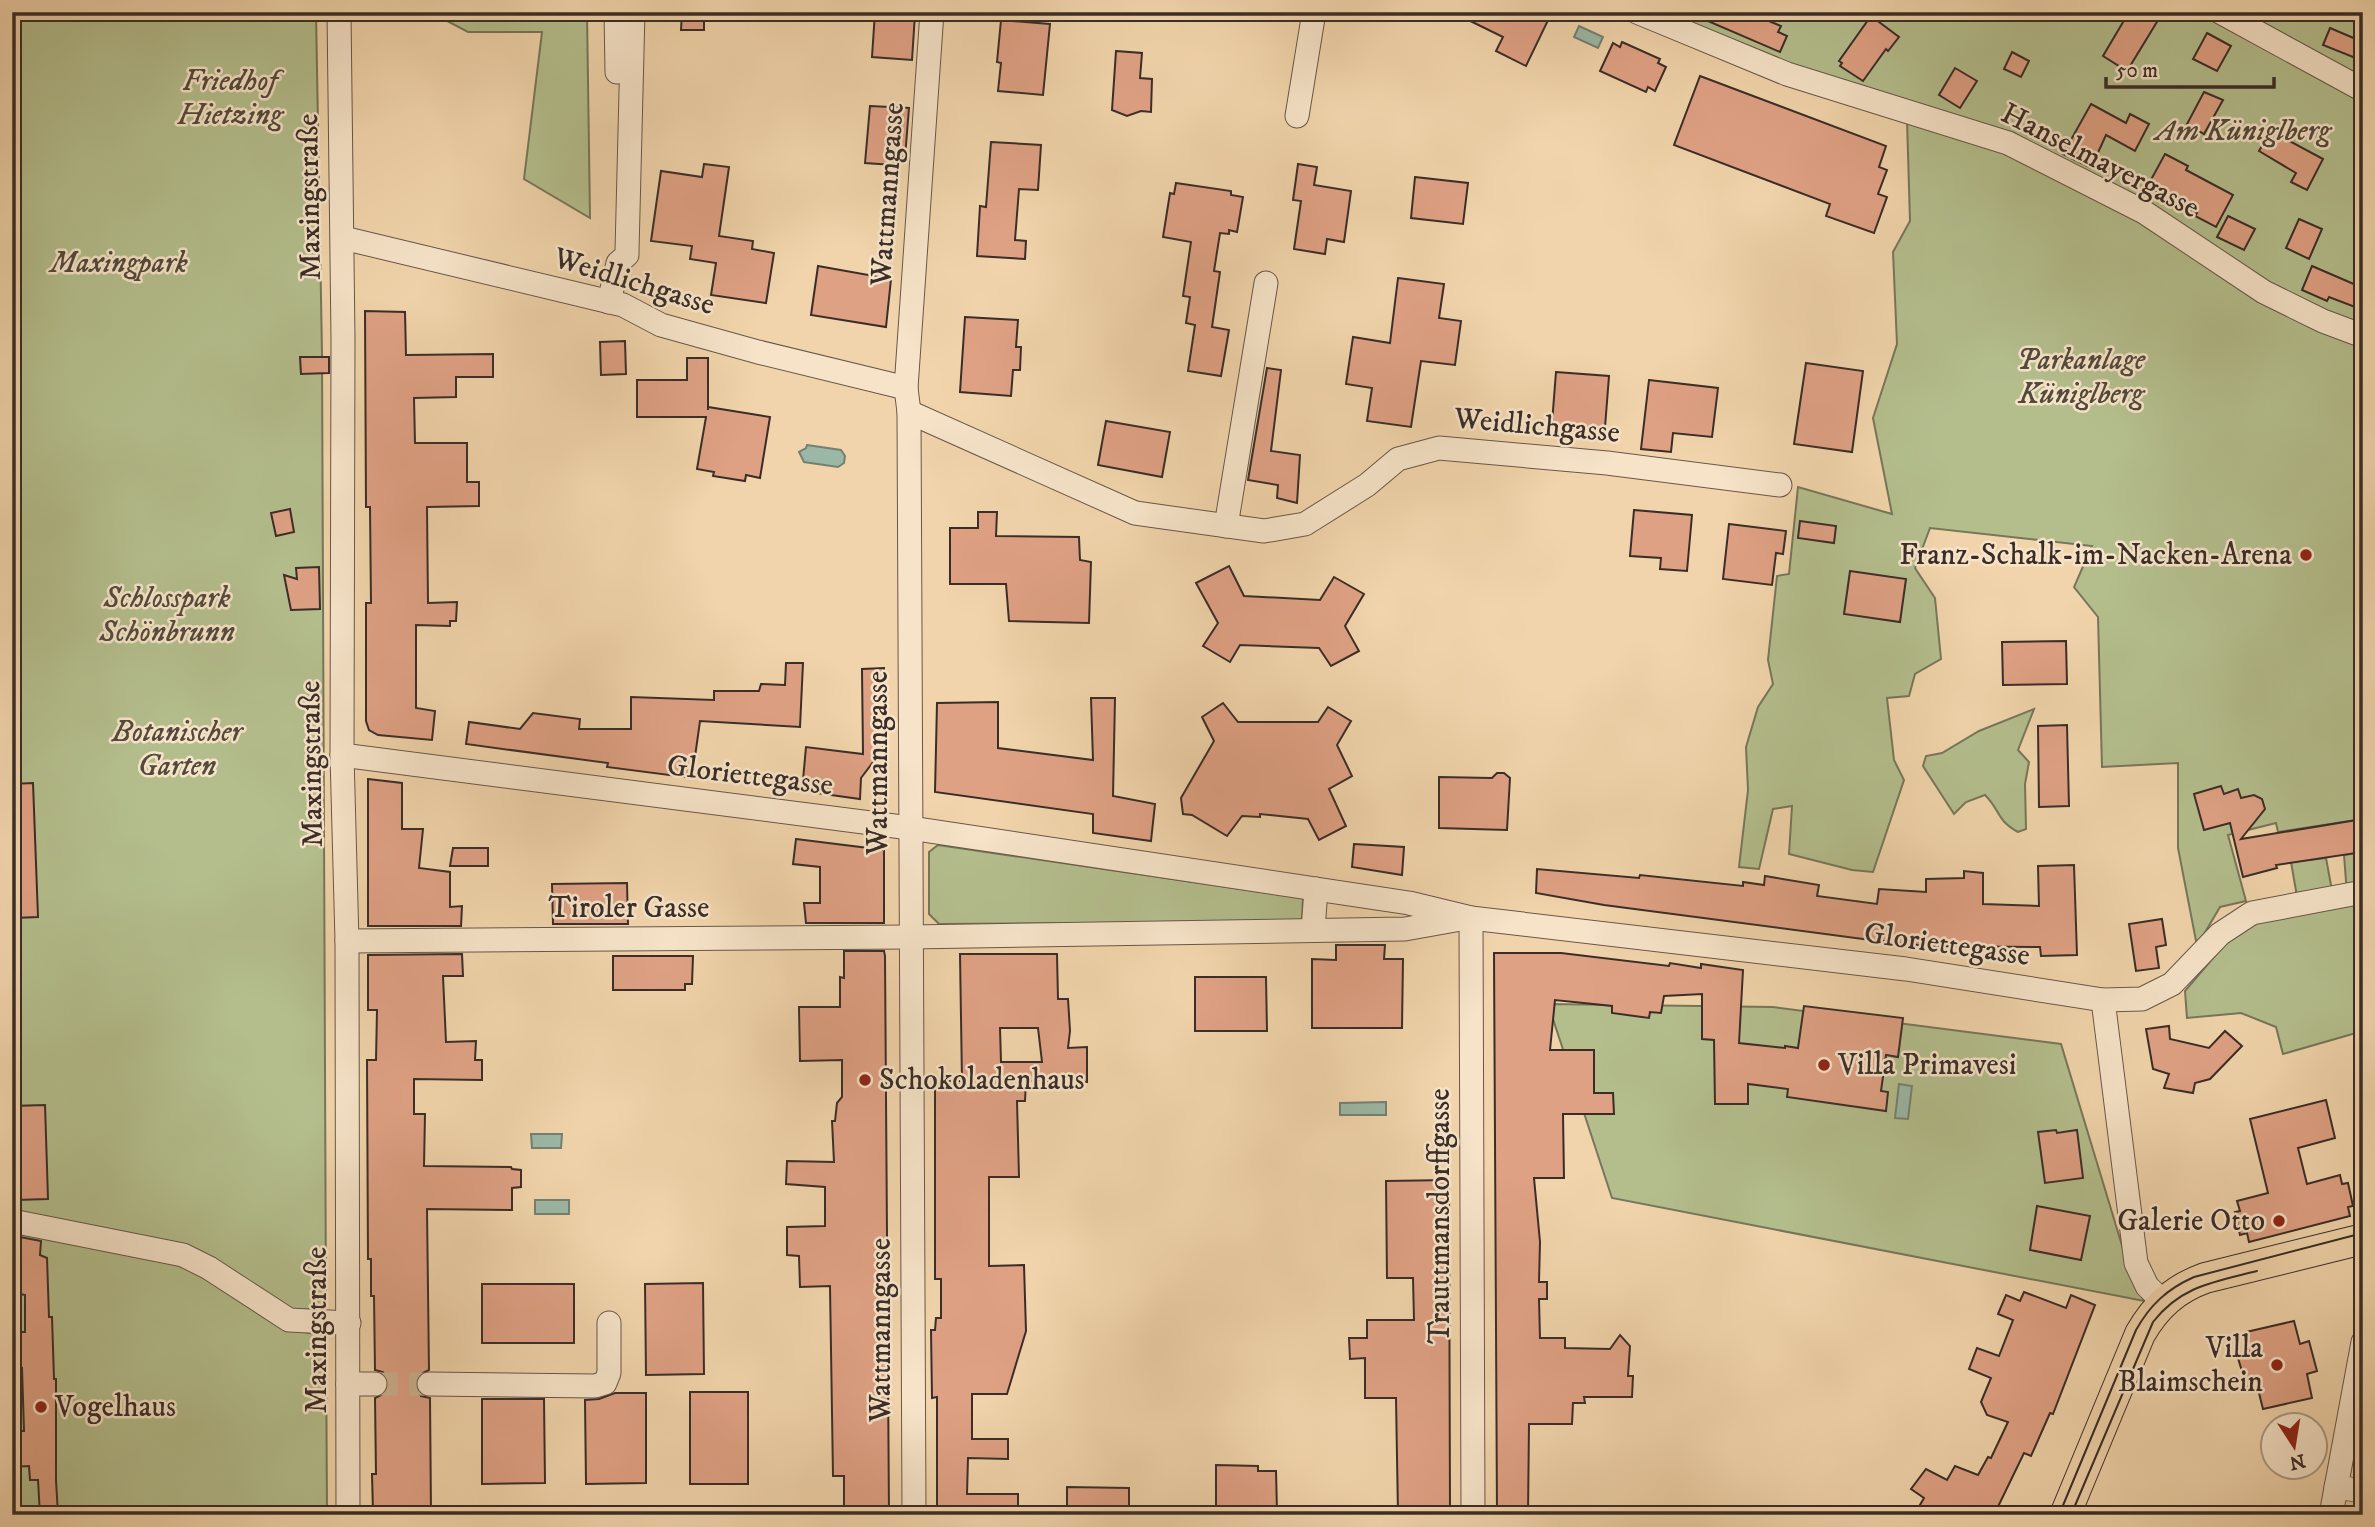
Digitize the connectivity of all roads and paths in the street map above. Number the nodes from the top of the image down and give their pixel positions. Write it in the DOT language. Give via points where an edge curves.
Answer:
graph roads {
  1 [pos="339,12"];
  2 [pos="616,12"];
  3 [pos="633,12"];
  4 [pos="932,12"];
  5 [pos="1314,12"];
  6 [pos="1637,12"];
  7 [pos="2220,12"];
  8 [pos="2363,90"];
  9 [pos="1297,116"];
  10 [pos="343,238"];
  11 [pos="618,262"];
  12 [pos="1266,283"];
  13 [pos="609,302"];
  14 [pos="2363,336"];
  15 [pos="906,388"];
  16 [pos="909,412"];
  17 [pos="1780,485"];
  18 [pos="1226,526"];
  19 [pos="342,755"];
  20 [pos="910,828"];
  21 [pos="1316,889"];
  22 [pos="2363,892"];
  23 [pos="1471,918"];
  24 [pos="1314,930"];
  25 [pos="910,937"];
  26 [pos="347,941"];
  27 [pos="2102,1000"];
  28 [pos="12,1221"];
  29 [pos="2363,1239"];
  30 [pos="2163,1302"];
  31 [pos="349,1323"];
  32 [pos="609,1323"];
  33 [pos="2363,1342"];
  34 [pos="348,1384"];
  35 [pos="375,1384"];
  36 [pos="429,1384"];
  37 [pos="2336,1487"];
  38 [pos="2363,1491"];
  39 [pos="348,1515"];
  40 [pos="914,1515"];
  41 [pos="1473,1515"];
  42 [pos="2065,1515"];
  43 [pos="2331,1515"];
  1 -- 10 [label="street, Maxingstraße"];
  2 -- 11 [label="street" via="614,253"];
  3 -- 11 [label="street" via="628,251"];
  4 -- 15 [label="street, Wattmanngasse"];
  5 -- 9 [label="street"];
  6 -- 14 [label="street, Hanselmayergasse" via="1787,74 2008,143 2144,212 2264,292"];
  7 -- 8 [label="street"];
  10 -- 13 [label="street, Weidlichgasse"];
  10 -- 19 [label="street, Maxingstraße"];
  11 -- 13 [label="street"];
  12 -- 18 [label="street"];
  13 -- 15 [label="street, Weidlichgasse" via="661,325"];
  15 -- 16 [label="street, Wattmanngasse"];
  16 -- 18 [label="street, Weidlichgasse" via="1135,513"];
  16 -- 20 [label="street, Wattmanngasse"];
  17 -- 18 [label="street, Weidlichgasse" via="1439,448 1398,459 1367,485 1305,524 1264,531"];
  19 -- 20 [label="street, Gloriettegasse"];
  19 -- 26 [label="street, Maxingstraße"];
  20 -- 21 [label="street, Gloriettegasse"];
  20 -- 25 [label="street, Wattmanngasse"];
  21 -- 23 [label="street, Gloriettegasse"];
  21 -- 24 [label="street"];
  22 -- 27 [label="street, Gloriettegasse" via="2252,913 2220,934 2172,984 2142,999"];
  23 -- 24 [label="street, Gloriettegasse" via="1405,929"];
  23 -- 27 [label="street, Gloriettegasse" via="1906,969"];
  23 -- 41 [label="street, Trauttmansdorffgasse"];
  24 -- 25 [label="street, Gloriettegasse"];
  25 -- 26 [label="street, Tiroler Gasse"];
  25 -- 40 [label="street, Wattmanngasse"];
  26 -- 31 [label="street, Maxingstraße"];
  27 -- 30 [label="street" via="2136,1263 2147,1286"];
  28 -- 31 [label="street" via="183,1255 289,1320"];
  29 -- 30 [label="main road" via="2205,1278"];
  30 -- 42 [label="main road" via="2140,1335"];
  31 -- 34 [label="street, Maxingstraße"];
  32 -- 36 [label="street" via="609,1373 605,1383 595,1387"];
  33 -- 37 [label="street"];
  34 -- 35 [label="street"];
  34 -- 39 [label="street, Maxingstraße"];
  37 -- 38 [label="street"];
  37 -- 43 [label="street"];
}
